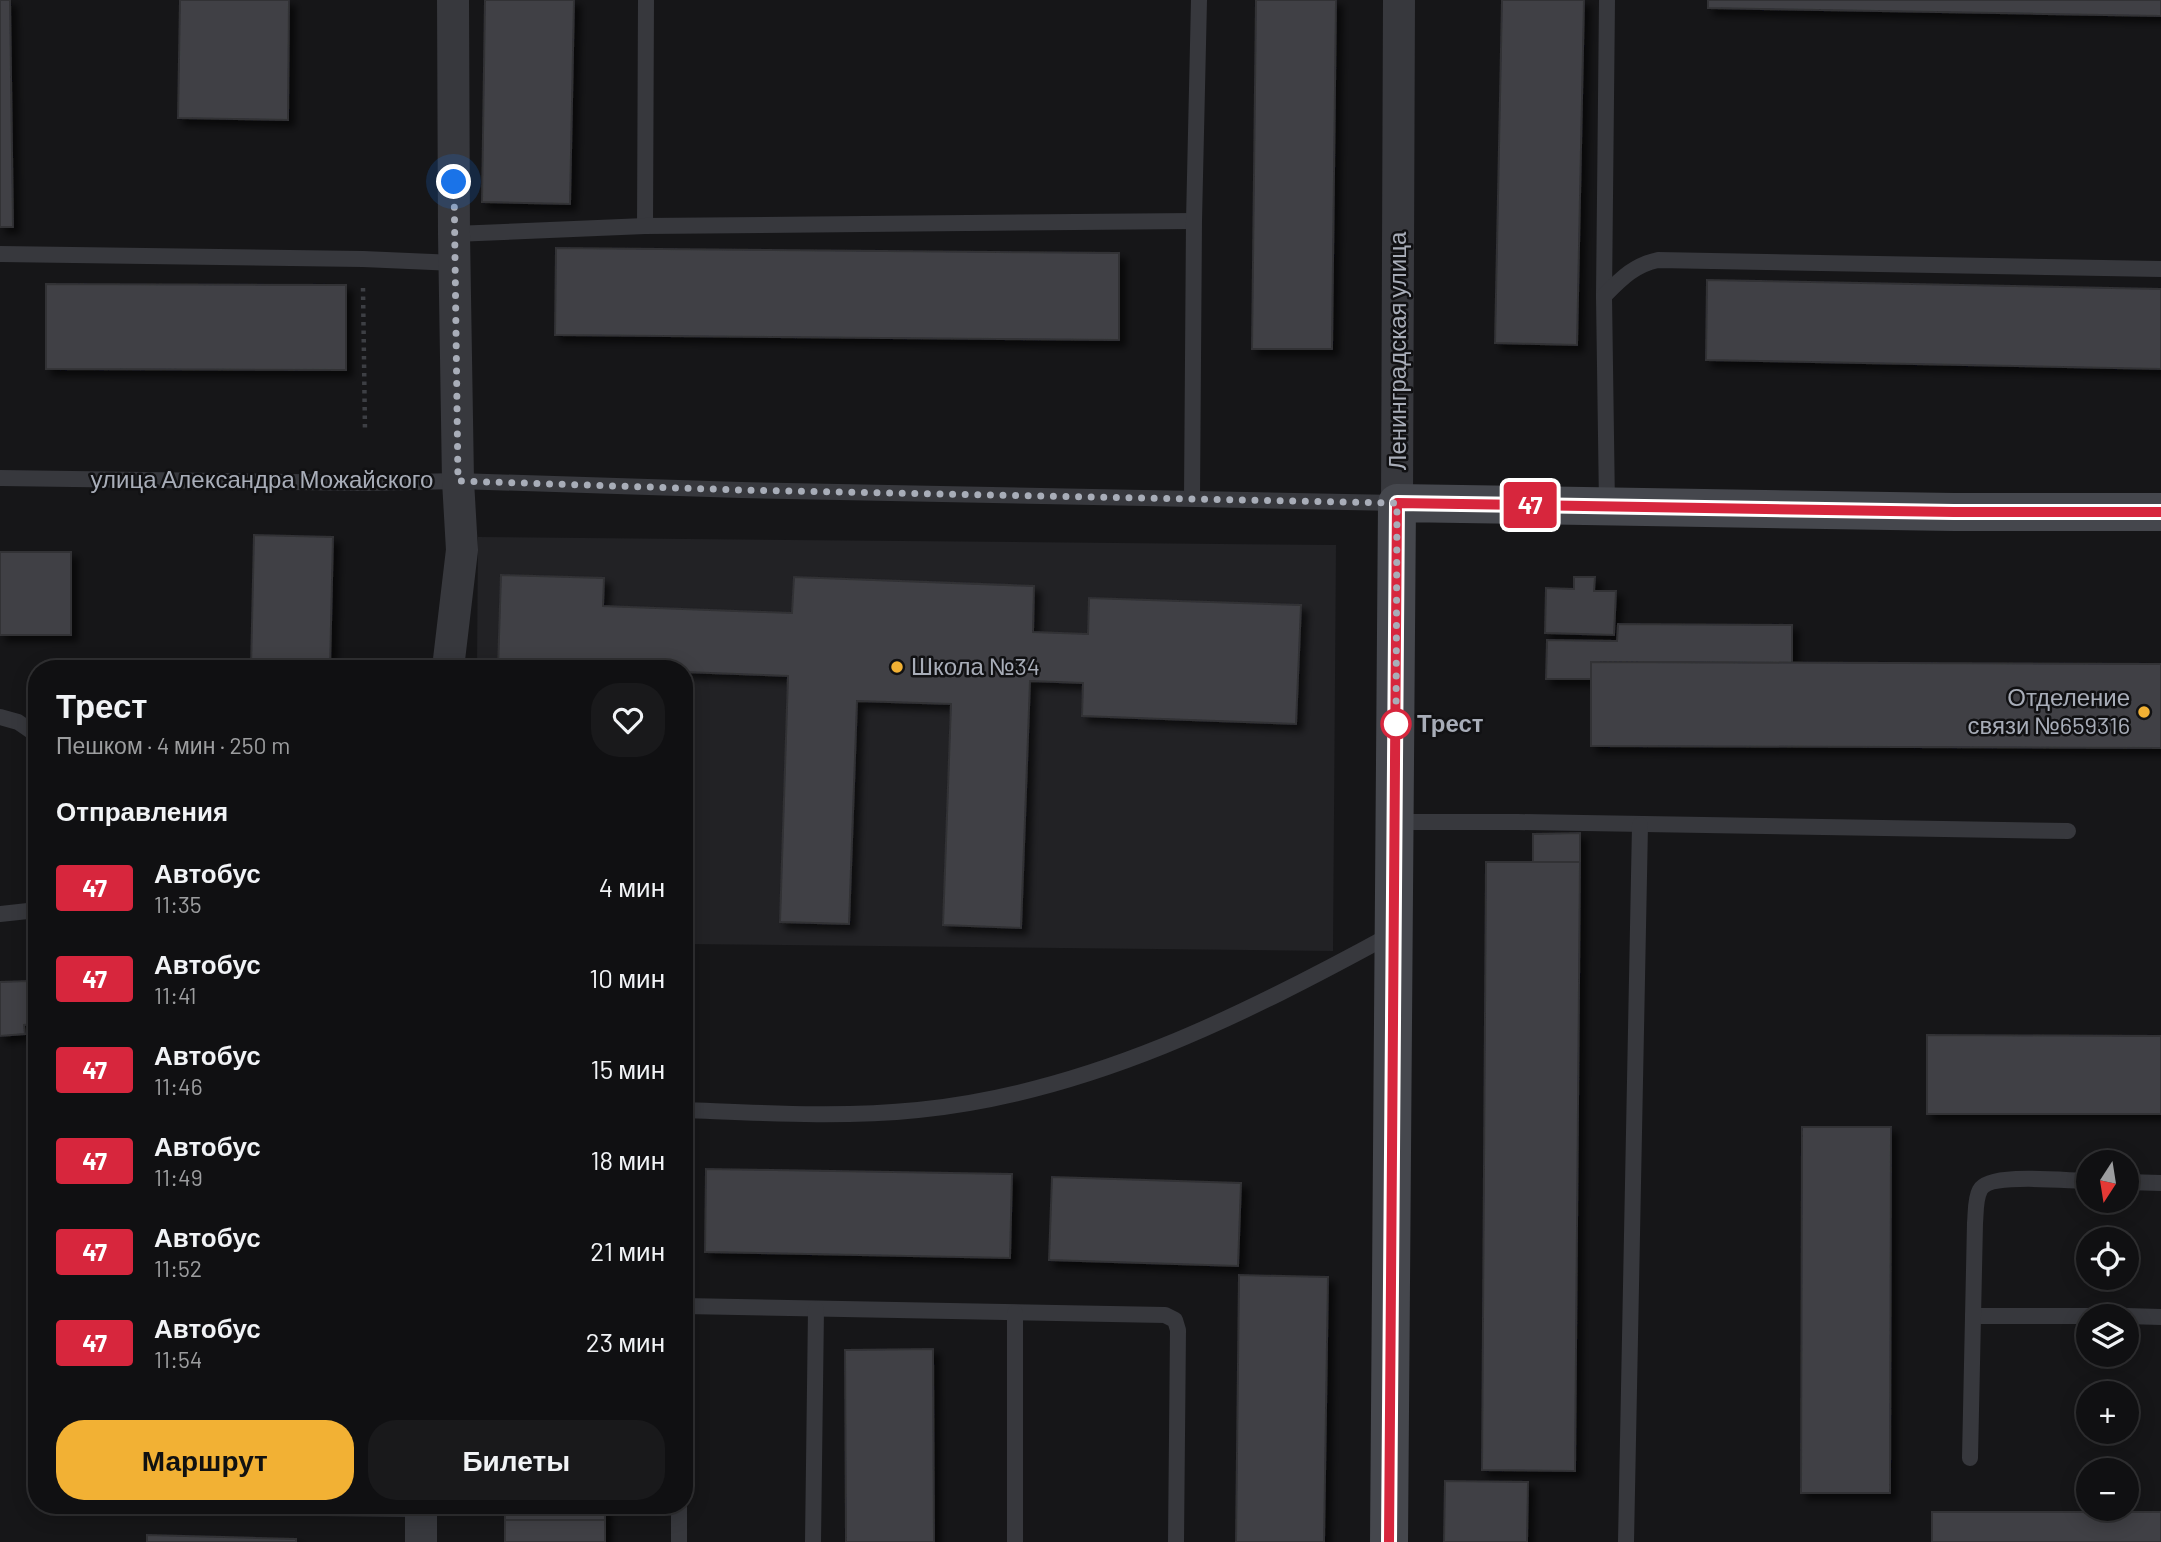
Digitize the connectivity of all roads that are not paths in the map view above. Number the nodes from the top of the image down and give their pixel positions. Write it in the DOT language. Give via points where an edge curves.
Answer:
graph roads {
  1 [pos="453,0"];
  2 [pos="646,0"];
  3 [pos="1199,0"];
  4 [pos="1399,0"];
  5 [pos="1607,0"];
  6 [pos="1194,221"];
  7 [pos="645,226"];
  8 [pos="455,248"];
  9 [pos="0,254"];
  10 [pos="2161,269"];
  11 [pos="1604,296"];
  12 [pos="0,478"];
  13 [pos="458,481"];
  14 [pos="1192,498"];
  15 [pos="1397,503"];
  16 [pos="1607,506"];
  17 [pos="2161,512"];
  18 [pos="449,660"];
  19 [pos="0,717"];
  20 [pos="28,729"];
  21 [pos="1395,822"];
  22 [pos="1640,825"];
  23 [pos="2068,831"];
  24 [pos="28,911"];
  25 [pos="0,914"];
  26 [pos="1394,933"];
  27 [pos="693,1110"];
  28 [pos="2076,1181"];
  29 [pos="2139,1182"];
  30 [pos="2161,1183"];
  31 [pos="693,1306"];
  32 [pos="816,1309"];
  33 [pos="1016,1313"];
  34 [pos="1973,1316"];
  35 [pos="2076,1316"];
  36 [pos="2139,1317"];
  37 [pos="2161,1317"];
  38 [pos="1970,1458"];
  39 [pos="421,1514"];
  40 [pos="679,1514"];
  41 [pos="421,1542"];
  42 [pos="679,1542"];
  43 [pos="813,1542"];
  44 [pos="1014,1542"];
  45 [pos="1176,1542"];
  46 [pos="1389,1542"];
  47 [pos="1626,1542"];
  1 -- 8 [label="street"];
  2 -- 7 [label="lane"];
  3 -- 6 [label="lane"];
  4 -- 15 [label="street, Ленинградская улица"];
  5 -- 11 [label="lane"];
  6 -- 7 [label="lane"];
  6 -- 14 [label="lane"];
  7 -- 8 [label="lane"];
  8 -- 9 [label="lane" via="363,259"];
  8 -- 13 [label="street"];
  10 -- 11 [label="lane" via="1658,260 1631,270"];
  11 -- 16 [label="lane"];
  12 -- 13 [label="lane, улица Александра Можайского"];
  13 -- 14 [label="lane, улица Александра Можайского"];
  13 -- 18 [label="street" via="462,550"];
  14 -- 15 [label="lane, улица Александра Можайского"];
  15 -- 16 [label="street, улица Александра Можайского"];
  15 -- 21 [label="street, Ленинградская улица"];
  16 -- 17 [label="street, улица Александра Можайского"];
  19 -- 20 [label="lane"];
  21 -- 22 [label="lane"];
  21 -- 26 [label="street, Ленинградская улица"];
  22 -- 23 [label="lane"];
  22 -- 47 [label="lane"];
  24 -- 25 [label="lane"];
  26 -- 27 [label="lane" via="1290,990 1198,1033 1076,1077 995,1098 876,1112"];
  26 -- 46 [label="street, Ленинградская улица"];
  28 -- 34 [label="lane" via="2007,1179 1989,1181 1980,1188"];
  29 -- 30 [label="lane"];
  31 -- 32 [label="lane"];
  32 -- 33 [label="lane"];
  32 -- 43 [label="lane"];
  33 -- 44 [label="lane"];
  33 -- 45 [label="lane" via="1165,1315 1175,1320"];
  34 -- 35 [label="lane"];
  34 -- 38 [label="lane"];
  36 -- 37 [label="lane"];
  39 -- 41 [label="street"];
  40 -- 42 [label="lane"];
}
